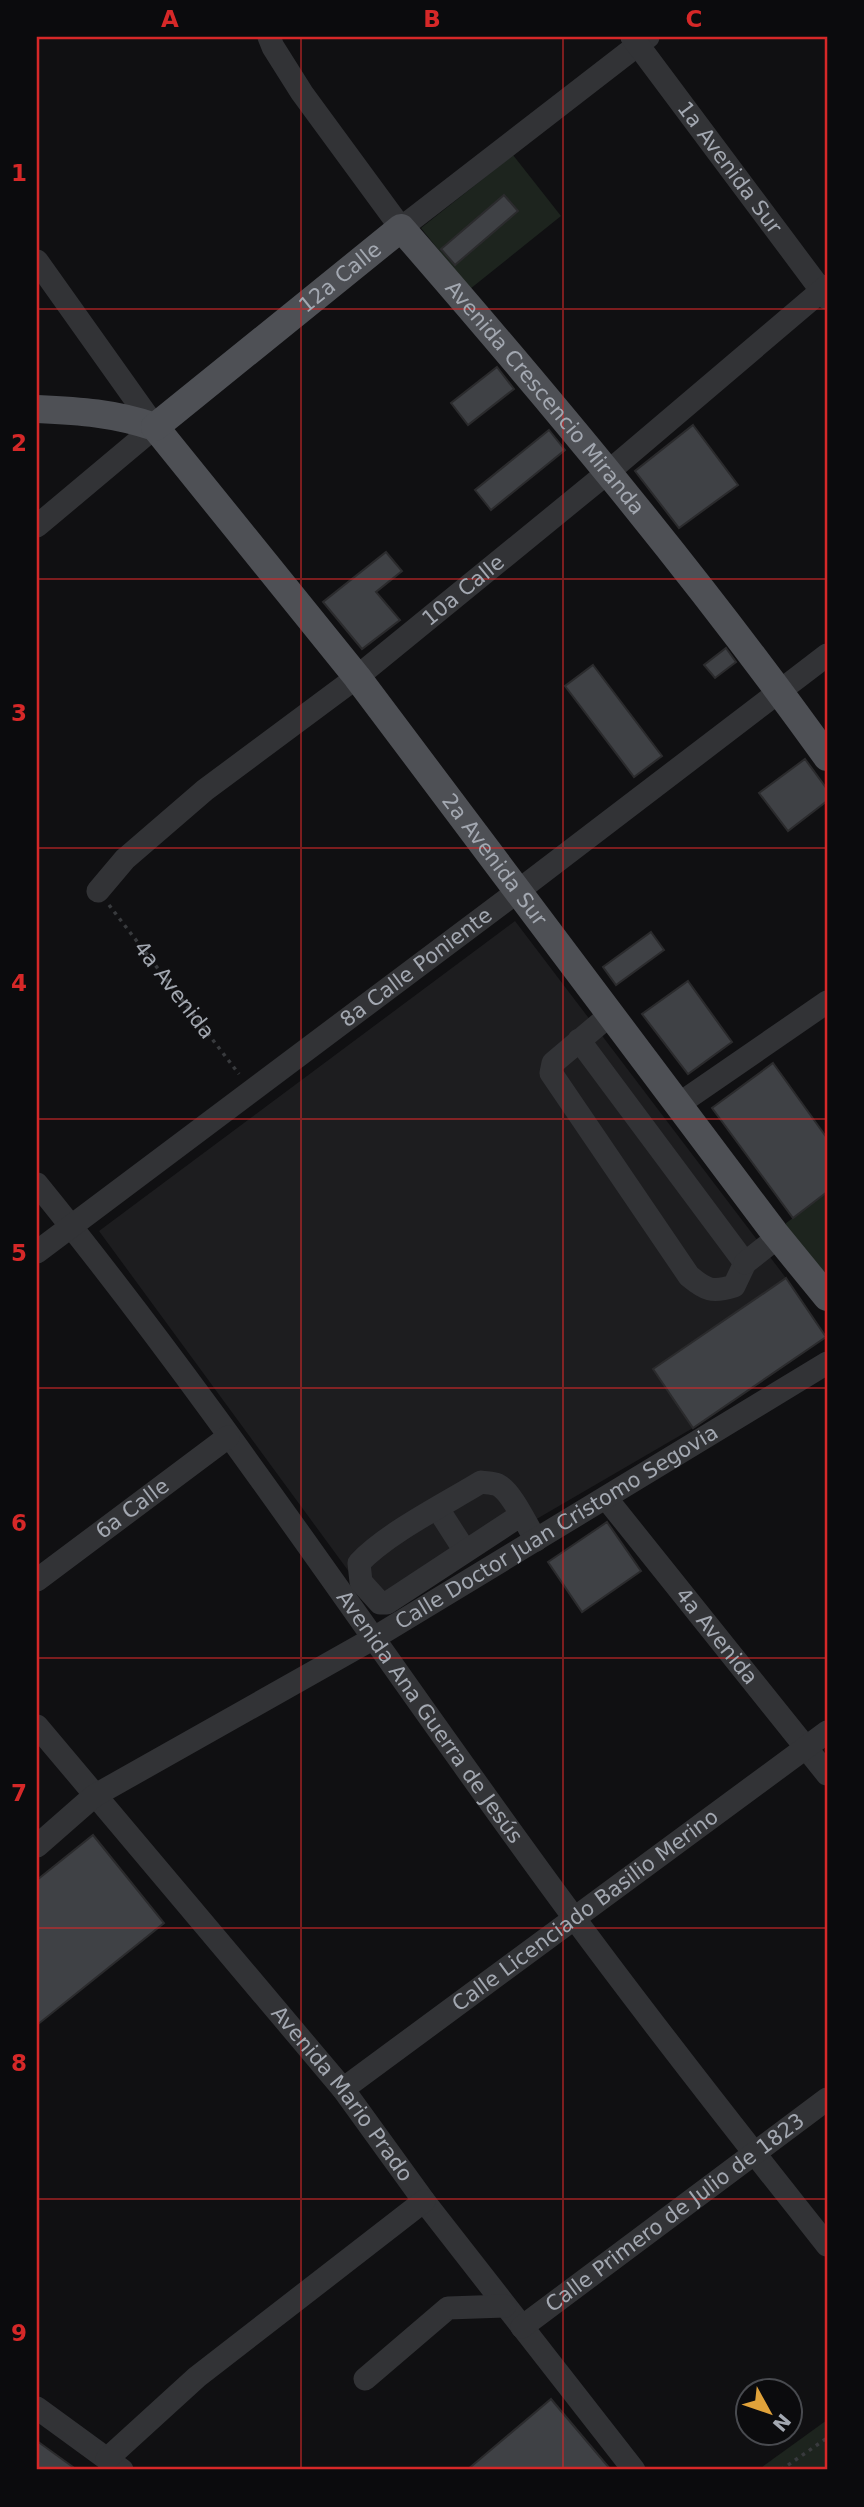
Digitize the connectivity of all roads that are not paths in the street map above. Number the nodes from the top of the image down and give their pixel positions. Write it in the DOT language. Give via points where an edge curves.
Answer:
graph roads {
  1 [pos="269,37"];
  2 [pos="639,39"];
  3 [pos="401,228"];
  4 [pos="37,261"];
  5 [pos="825,291"];
  6 [pos="37,409"];
  7 [pos="155,427"];
  8 [pos="607,472"];
  9 [pos="37,526"];
  10 [pos="827,655"];
  11 [pos="357,677"];
  12 [pos="780,690"];
  13 [pos="827,757"];
  14 [pos="98,891"];
  15 [pos="518,891"];
  16 [pos="827,1002"];
  17 [pos="611,1014"];
  18 [pos="579,1040"];
  19 [pos="679,1104"];
  20 [pos="37,1184"];
  21 [pos="72,1227"];
  22 [pos="778,1237"];
  23 [pos="37,1252"];
  24 [pos="745,1263"];
  25 [pos="827,1297"];
  26 [pos="827,1363"];
  27 [pos="228,1437"];
  28 [pos="606,1498"];
  29 [pos="438,1509"];
  30 [pos="521,1515"];
  31 [pos="536,1540"];
  32 [pos="465,1552"];
  33 [pos="37,1580"];
  34 [pos="374,1637"];
  35 [pos="37,1726"];
  36 [pos="827,1732"];
  37 [pos="806,1748"];
  38 [pos="827,1774"];
  39 [pos="94,1796"];
  40 [pos="37,1846"];
  41 [pos="574,1919"];
  42 [pos="343,2089"];
  43 [pos="827,2099"];
  44 [pos="754,2153"];
  45 [pos="424,2201"];
  46 [pos="827,2245"];
  47 [pos="505,2306"];
  48 [pos="522,2327"];
  49 [pos="365,2379"];
  50 [pos="37,2409"];
  51 [pos="115,2465"];
  52 [pos="634,2470"];
  1 -- 3 [label="street, Avenida Crescencio Miranda" via="302,93"];
  2 -- 3 [label="street, 12a Calle"];
  2 -- 5 [label="street, 1a Avenida Sur"];
  3 -- 7 [label="main road, 12a Calle"];
  3 -- 8 [label="main road, Avenida Crescencio Miranda"];
  4 -- 7 [label="street"];
  5 -- 8 [label="street, 10a Calle"];
  6 -- 7 [label="main road" via="99,412"];
  7 -- 9 [label="street, 12a Calle"];
  7 -- 11 [label="main road, 2a Avenida Sur"];
  8 -- 11 [label="street, 10a Calle"];
  8 -- 12 [label="main road, Avenida Crescencio Miranda"];
  10 -- 12 [label="street, 8a Calle Poniente"];
  11 -- 14 [label="street, 10a Calle" via="205,790 125,859"];
  11 -- 15 [label="main road, 2a Avenida Sur"];
  12 -- 13 [label="main road, Avenida Crescencio Miranda"];
  12 -- 15 [label="street, 8a Calle Poniente"];
  15 -- 17 [label="main road, 2a Avenida Sur"];
  15 -- 21 [label="street, 8a Calle Poniente"];
  16 -- 19 [label="street"];
  17 -- 18 [label="street"];
  17 -- 19 [label="main road, 2a Avenida Sur"];
  18 -- 24 [label="street"];
  18 -- 24 [label="street" via="553,1063 551,1073 689,1276 704,1288 720,1291 734,1286"];
  19 -- 22 [label="main road, 2a Avenida Sur"];
  20 -- 21 [label="street, Avenida Ana Guerra de Jesús"];
  21 -- 23 [label="street, 8a Calle Poniente"];
  21 -- 27 [label="street, Avenida Ana Guerra de Jesús"];
  22 -- 24 [label="street"];
  22 -- 25 [label="main road, 2a Avenida Sur"];
  26 -- 28 [label="street, Calle Doctor Juan Cristomo Segovia"];
  27 -- 33 [label="street, 6a Calle"];
  27 -- 34 [label="street, Avenida Ana Guerra de Jesús"];
  28 -- 31 [label="street, Calle Doctor Juan Cristomo Segovia"];
  28 -- 37 [label="street, 4a Avenida"];
  29 -- 30 [label="street" via="481,1482 500,1486"];
  29 -- 32 [label="street"];
  29 -- 32 [label="street" via="366,1555 359,1563 361,1582 380,1602 387,1603"];
  30 -- 31 [label="street"];
  30 -- 32 [label="street"];
  31 -- 34 [label="street, Calle Doctor Juan Cristomo Segovia"];
  34 -- 39 [label="street, Calle Doctor Juan Cristomo Segovia"];
  34 -- 41 [label="street, Avenida Ana Guerra de Jesús"];
  35 -- 39 [label="street, Avenida Mario Prado"];
  36 -- 37 [label="street, Calle Licenciado Basilio Merino"];
  37 -- 38 [label="street, 4a Avenida"];
  37 -- 41 [label="street, Calle Licenciado Basilio Merino"];
  39 -- 40 [label="street, Calle Doctor Juan Cristomo Segovia"];
  39 -- 42 [label="street, Avenida Mario Prado"];
  41 -- 42 [label="street, Calle Licenciado Basilio Merino"];
  41 -- 44 [label="street, Avenida Ana Guerra de Jesús"];
  42 -- 45 [label="street, Avenida Mario Prado"];
  43 -- 44 [label="street, Calle Primero de Julio de 1823"];
  44 -- 46 [label="street, Avenida Ana Guerra de Jesús"];
  44 -- 48 [label="street, Calle Primero de Julio de 1823"];
  45 -- 47 [label="street, Avenida Mario Prado"];
  45 -- 51 [label="street" via="197,2377"];
  47 -- 48 [label="street, Avenida Mario Prado"];
  47 -- 49 [label="street" via="448,2308"];
  48 -- 52 [label="street, Avenida Mario Prado"];
  50 -- 51 [label="street"];
}
